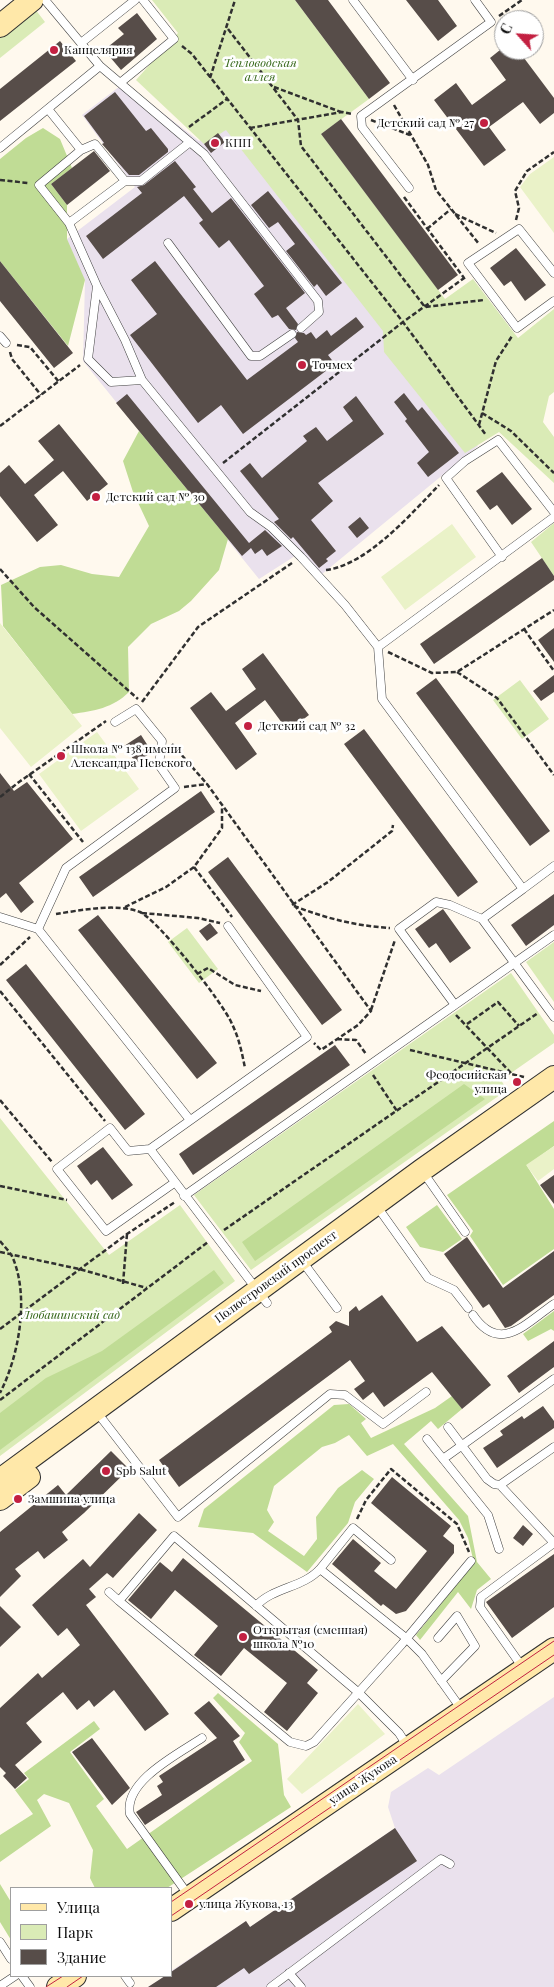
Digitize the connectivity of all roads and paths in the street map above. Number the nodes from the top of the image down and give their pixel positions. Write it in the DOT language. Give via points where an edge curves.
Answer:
graph roads {
  1 [pos="8,0"];
  2 [pos="32,0"];
  3 [pos="45,0"];
  4 [pos="134,0"];
  5 [pos="143,0"];
  6 [pos="235,0"];
  7 [pos="353,0"];
  8 [pos="475,0"];
  9 [pos="522,0"];
  10 [pos="0,7"];
  11 [pos="491,22"];
  12 [pos="0,26"];
  13 [pos="228,29"];
  14 [pos="174,39"];
  15 [pos="81,44"];
  16 [pos="100,66"];
  17 [pos="210,78"];
  18 [pos="413,80"];
  19 [pos="120,83"];
  20 [pos="272,87"];
  21 [pos="389,97"];
  22 [pos="227,98"];
  23 [pos="48,109"];
  24 [pos="342,112"];
  25 [pos="360,116"];
  26 [pos="298,120"];
  27 [pos="250,128"];
  28 [pos="180,134"];
  29 [pos="412,136"];
  30 [pos="190,142"];
  31 [pos="0,148"];
  32 [pos="81,150"];
  33 [pos="554,152"];
  34 [pos="0,180"];
  35 [pos="124,181"];
  36 [pos="39,185"];
  37 [pos="409,188"];
  38 [pos="451,210"];
  39 [pos="455,214"];
  40 [pos="69,223"];
  41 [pos="427,229"];
  42 [pos="505,237"];
  43 [pos="168,243"];
  44 [pos="484,250"];
  45 [pos="474,270"];
  46 [pos="554,273"];
  47 [pos="464,278"];
  48 [pos="97,286"];
  49 [pos="495,298"];
  50 [pos="554,301"];
  51 [pos="425,307"];
  52 [pos="402,322"];
  53 [pos="301,328"];
  54 [pos="517,328"];
  55 [pos="292,334"];
  56 [pos="0,336"];
  57 [pos="6,343"];
  58 [pos="88,359"];
  59 [pos="142,380"];
  60 [pos="59,382"];
  61 [pos="41,395"];
  62 [pos="482,413"];
  63 [pos="479,425"];
  64 [pos="0,426"];
  65 [pos="492,442"];
  66 [pos="216,469"];
  67 [pos="554,474"];
  68 [pos="446,478"];
  69 [pos="554,512"];
  70 [pos="554,517"];
  71 [pos="301,557"];
  72 [pos="502,557"];
  73 [pos="0,568"];
  74 [pos="314,571"];
  75 [pos="554,610"];
  76 [pos="524,629"];
  77 [pos="378,647"];
  78 [pos="554,671"];
  79 [pos="458,672"];
  80 [pos="115,722"];
  81 [pos="162,741"];
  82 [pos="29,774"];
  83 [pos="554,775"];
  84 [pos="207,784"];
  85 [pos="175,788"];
  86 [pos="0,797"];
  87 [pos="222,805"];
  88 [pos="393,825"];
  89 [pos="90,850"];
  90 [pos="554,866"];
  91 [pos="194,867"];
  92 [pos="523,888"];
  93 [pos="292,905"];
  94 [pos="124,908"];
  95 [pos="142,913"];
  96 [pos="44,916"];
  97 [pos="0,917"];
  98 [pos="482,919"];
  99 [pos="228,926"];
  100 [pos="399,929"];
  101 [pos="38,930"];
  102 [pos="554,935"];
  103 [pos="514,963"];
  104 [pos="0,965"];
  105 [pos="197,974"];
  106 [pos="0,991"];
  107 [pos="275,991"];
  108 [pos="452,1007"];
  109 [pos="546,1008"];
  110 [pos="371,1011"];
  111 [pos="554,1018"];
  112 [pos="466,1024"];
  113 [pos="520,1026"];
  114 [pos="337,1039"];
  115 [pos="489,1047"];
  116 [pos="395,1048"];
  117 [pos="321,1050"];
  118 [pos="465,1064"];
  119 [pos="370,1065"];
  120 [pos="512,1074"];
  121 [pos="543,1078"];
  122 [pos="247,1080"];
  123 [pos="554,1096"];
  124 [pos="0,1100"];
  125 [pos="397,1111"];
  126 [pos="190,1120"];
  127 [pos="110,1128"];
  128 [pos="150,1149"];
  129 [pos="57,1169"];
  130 [pos="426,1176"];
  131 [pos="174,1183"];
  132 [pos="0,1186"];
  133 [pos="184,1196"];
  134 [pos="84,1203"];
  135 [pos="380,1210"];
  136 [pos="464,1232"];
  137 [pos="127,1234"];
  138 [pos="216,1236"];
  139 [pos="0,1241"];
  140 [pos="0,1252"];
  141 [pos="12,1255"];
  142 [pos="305,1265"];
  143 [pos="79,1270"];
  144 [pos="123,1282"];
  145 [pos="147,1288"];
  146 [pos="262,1297"];
  147 [pos="554,1304"];
  148 [pos="337,1308"];
  149 [pos="468,1308"];
  150 [pos="20,1313"];
  151 [pos="473,1315"];
  152 [pos="0,1329"];
  153 [pos="554,1379"];
  154 [pos="426,1392"];
  155 [pos="0,1393"];
  156 [pos="0,1400"];
  157 [pos="99,1416"];
  158 [pos="448,1427"];
  159 [pos="427,1439"];
  160 [pos="462,1446"];
  161 [pos="554,1447"];
  162 [pos="443,1459"];
  163 [pos="0,1480"];
  164 [pos="500,1485"];
  165 [pos="0,1499"];
  166 [pos="354,1528"];
  167 [pos="554,1543"];
  168 [pos="499,1549"];
  169 [pos="391,1560"];
  170 [pos="471,1561"];
  171 [pos="320,1569"];
  172 [pos="110,1592"];
  173 [pos="119,1600"];
  174 [pos="256,1606"];
  175 [pos="406,1638"];
  176 [pos="438,1638"];
  177 [pos="554,1648"];
  178 [pos="524,1669"];
  179 [pos="441,1681"];
  180 [pos="358,1693"];
  181 [pos="463,1712"];
  182 [pos="202,1738"];
  183 [pos="409,1748"];
  184 [pos="450,1864"];
  185 [pos="190,1897"];
  186 [pos="172,1909"];
  187 [pos="0,1942"];
  188 [pos="10,1957"];
  189 [pos="289,1974"];
  190 [pos="14,1977"];
  191 [pos="73,1977"];
  192 [pos="0,1986"];
  193 [pos="58,1987"];
  194 [pos="271,1987"];
  195 [pos="301,1987"];
  1 -- 10 [label="main road"];
  2 -- 12 [label="main road"];
  3 -- 15 [label="lane"];
  4 -- 15 [label="lane"];
  5 -- 14 [label="lane"];
  6 -- 13 [label="path"];
  7 -- 18 [label="lane"];
  8 -- 11 [label="lane"];
  9 -- 11 [label="path"];
  11 -- 18 [label="lane"];
  13 -- 17 [label="path"];
  13 -- 20 [label="path"];
  14 -- 17 [label="path" via="192,54"];
  14 -- 19 [label="lane"];
  15 -- 16 [label="lane"];
  16 -- 19 [label="lane"];
  16 -- 23 [label="lane"];
  17 -- 22 [label="path"];
  18 -- 21 [label="lane"];
  19 -- 28 [label="lane"];
  20 -- 24 [label="path"];
  20 -- 26 [label="path"];
  21 -- 25 [label="lane"];
  21 -- 29 [label="path"];
  22 -- 27 [label="path"];
  22 -- 28 [label="path"];
  23 -- 31 [label="lane"];
  23 -- 32 [label="lane"];
  24 -- 25 [label="path"];
  24 -- 26 [label="path"];
  25 -- 29 [label="path"];
  25 -- 37 [label="lane" via="362,127"];
  26 -- 27 [label="path"];
  26 -- 51 [label="path" via="301,146"];
  27 -- 52 [label="path"];
  28 -- 30 [label="lane"];
  29 -- 38 [label="path" via="428,165 436,190"];
  30 -- 35 [label="lane" via="141,181"];
  30 -- 53 [label="lane" via="204,154 318,300 319,312"];
  32 -- 35 [label="lane" via="95,144"];
  32 -- 36 [label="lane"];
  33 -- 42 [label="path" via="527,171 515,190 519,208 517,220"];
  34 -- 36 [label="path"];
  35 -- 40 [label="lane"];
  36 -- 40 [label="lane"];
  37 -- 41 [label="path" via="402,196"];
  38 -- 39 [label="path"];
  38 -- 41 [label="path"];
  39 -- 42 [label="path"];
  39 -- 44 [label="path"];
  40 -- 48 [label="lane"];
  41 -- 47 [label="path"];
  42 -- 44 [label="lane"];
  42 -- 46 [label="lane" via="520,229"];
  43 -- 55 [label="lane" via="251,356 260,356"];
  44 -- 45 [label="lane" via="468,263"];
  45 -- 47 [label="path"];
  45 -- 49 [label="lane"];
  47 -- 51 [label="path"];
  48 -- 58 [label="lane"];
  48 -- 59 [label="lane"];
  49 -- 51 [label="path"];
  49 -- 54 [label="lane"];
  50 -- 54 [label="lane"];
  51 -- 52 [label="path"];
  52 -- 63 [label="path"];
  52 -- 66 [label="path"];
  54 -- 62 [label="path" via="496,361"];
  56 -- 57 [label="lane"];
  57 -- 60 [label="path" via="30,346"];
  57 -- 61 [label="path" via="12,359"];
  58 -- 59 [label="lane" via="111,382"];
  58 -- 60 [label="path"];
  59 -- 66 [label="lane"];
  60 -- 61 [label="path"];
  61 -- 64 [label="path"];
  62 -- 63 [label="path"];
  62 -- 67 [label="path" via="511,430"];
  63 -- 65 [label="path"];
  65 -- 68 [label="lane"];
  65 -- 69 [label="lane" via="498,440"];
  66 -- 71 [label="lane" via="250,512 271,527"];
  68 -- 72 [label="lane"];
  68 -- 74 [label="path" via="386,538 340,568"];
  70 -- 72 [label="lane"];
  71 -- 73 [label="path" via="198,628 142,702 34,607"];
  71 -- 74 [label="lane"];
  72 -- 77 [label="lane"];
  74 -- 77 [label="lane"];
  75 -- 76 [label="path"];
  76 -- 78 [label="path"];
  76 -- 79 [label="path"];
  77 -- 79 [label="path" via="432,673"];
  77 -- 92 [label="lane" via="382,699"];
  79 -- 83 [label="path" via="497,698"];
  80 -- 81 [label="lane" via="136,709"];
  80 -- 82 [label="path" via="104,721"];
  81 -- 84 [label="path" via="175,746"];
  81 -- 85 [label="lane" via="159,765"];
  82 -- 86 [label="path"];
  82 -- 89 [label="path"];
  84 -- 85 [label="path"];
  84 -- 87 [label="path"];
  85 -- 89 [label="lane"];
  87 -- 91 [label="path" via="222,828"];
  87 -- 93 [label="path"];
  88 -- 93 [label="path" via="392,831 328,882"];
  89 -- 96 [label="lane" via="66,868"];
  90 -- 92 [label="lane"];
  91 -- 94 [label="path" via="166,887"];
  91 -- 99 [label="path" via="233,916"];
  92 -- 98 [label="lane"];
  93 -- 100 [label="path" via="364,927"];
  93 -- 110 [label="path"];
  94 -- 95 [label="path"];
  94 -- 96 [label="path"];
  95 -- 99 [label="path" via="212,920"];
  95 -- 105 [label="path" via="160,927"];
  96 -- 101 [label="lane"];
  97 -- 101 [label="lane"];
  98 -- 100 [label="lane" via="436,902"];
  98 -- 103 [label="lane"];
  99 -- 107 [label="lane"];
  100 -- 108 [label="lane"];
  100 -- 110 [label="path"];
  101 -- 104 [label="path"];
  101 -- 126 [label="lane"];
  102 -- 103 [label="lane"];
  103 -- 108 [label="lane"];
  103 -- 109 [label="lane"];
  105 -- 107 [label="path" via="208,968 235,985"];
  105 -- 122 [label="path" via="232,1022"];
  106 -- 127 [label="path"];
  107 -- 122 [label="lane" via="307,1037"];
  108 -- 112 [label="path"];
  108 -- 116 [label="lane"];
  109 -- 111 [label="lane"];
  109 -- 113 [label="path"];
  110 -- 114 [label="path" via="358,1025"];
  112 -- 113 [label="path" via="498,1002"];
  112 -- 115 [label="path"];
  113 -- 115 [label="path"];
  114 -- 117 [label="path"];
  114 -- 119 [label="path" via="356,1040"];
  115 -- 118 [label="path"];
  115 -- 120 [label="path"];
  116 -- 118 [label="path"];
  116 -- 119 [label="lane"];
  118 -- 120 [label="path"];
  118 -- 125 [label="path"];
  119 -- 125 [label="path"];
  119 -- 133 [label="lane"];
  120 -- 121 [label="path"];
  121 -- 130 [label="main road, Полюстровский проспект"];
  122 -- 126 [label="lane"];
  123 -- 130 [label="main road, Полюстровский проспект"];
  124 -- 129 [label="path"];
  125 -- 138 [label="path"];
  126 -- 128 [label="lane"];
  127 -- 128 [label="lane" via="128,1151"];
  127 -- 129 [label="lane"];
  128 -- 131 [label="lane"];
  129 -- 134 [label="lane"];
  130 -- 135 [label="main road, Полюстровский проспект"];
  130 -- 136 [label="lane"];
  131 -- 133 [label="lane"];
  131 -- 134 [label="lane" via="106,1231"];
  132 -- 134 [label="path"];
  133 -- 137 [label="path"];
  133 -- 138 [label="lane"];
  135 -- 142 [label="main road, Полюстровский проспект"];
  135 -- 149 [label="lane" via="428,1278 454,1290"];
  137 -- 143 [label="path"];
  137 -- 144 [label="path"];
  138 -- 145 [label="path"];
  138 -- 146 [label="lane"];
  139 -- 141 [label="path"];
  140 -- 141 [label="path"];
  141 -- 143 [label="path"];
  141 -- 150 [label="path" via="18,1277"];
  142 -- 146 [label="main road, Полюстровский проспект"];
  142 -- 148 [label="lane"];
  143 -- 144 [label="path"];
  143 -- 150 [label="path"];
  144 -- 145 [label="path"];
  145 -- 156 [label="path"];
  146 -- 157 [label="main road, Полюстровский проспект"];
  147 -- 151 [label="lane" via="510,1335 499,1335 481,1327"];
  150 -- 152 [label="path"];
  150 -- 155 [label="path" via="18,1344"];
  153 -- 160 [label="lane"];
  154 -- 157 [label="lane" via="384,1424 344,1395 330,1394 178,1516"];
  157 -- 163 [label="main road, Полюстровский проспект"];
  157 -- 165 [label="main road, Полюстровский проспект"];
  158 -- 160 [label="lane"];
  159 -- 162 [label="lane"];
  160 -- 162 [label="lane"];
  160 -- 164 [label="lane" via="487,1479"];
  161 -- 164 [label="lane"];
  162 -- 168 [label="lane" via="488,1516"];
  164 -- 167 [label="lane"];
  166 -- 169 [label="lane"];
  166 -- 170 [label="path" via="366,1500 391,1469 457,1524"];
  166 -- 171 [label="lane"];
  167 -- 178 [label="lane" via="481,1597 480,1607"];
  170 -- 175 [label="lane"];
  171 -- 174 [label="lane" via="313,1576 264,1597"];
  171 -- 175 [label="lane"];
  172 -- 173 [label="lane"];
  173 -- 174 [label="lane" via="174,1536"];
  173 -- 180 [label="lane" via="290,1742 306,1746 314,1742"];
  174 -- 180 [label="lane"];
  175 -- 179 [label="lane"];
  175 -- 180 [label="lane"];
  176 -- 179 [label="lane" via="456,1616 475,1646"];
  177 -- 178 [label="main road, улица Жукова"];
  178 -- 181 [label="main road, улица Жукова"];
  179 -- 181 [label="lane"];
  180 -- 183 [label="lane" via="400,1733"];
  181 -- 183 [label="main road, улица Жукова"];
  182 -- 185 [label="lane" via="144,1777 129,1807 130,1814"];
  183 -- 185 [label="main road, улица Жукова"];
  184 -- 189 [label="lane" via="441,1858"];
  185 -- 186 [label="main road, улица Жукова"];
  187 -- 188 [label="lane"];
  189 -- 194 [label="lane"];
  189 -- 195 [label="lane"];
  190 -- 192 [label="lane"];
  191 -- 193 [label="main road"];
}
